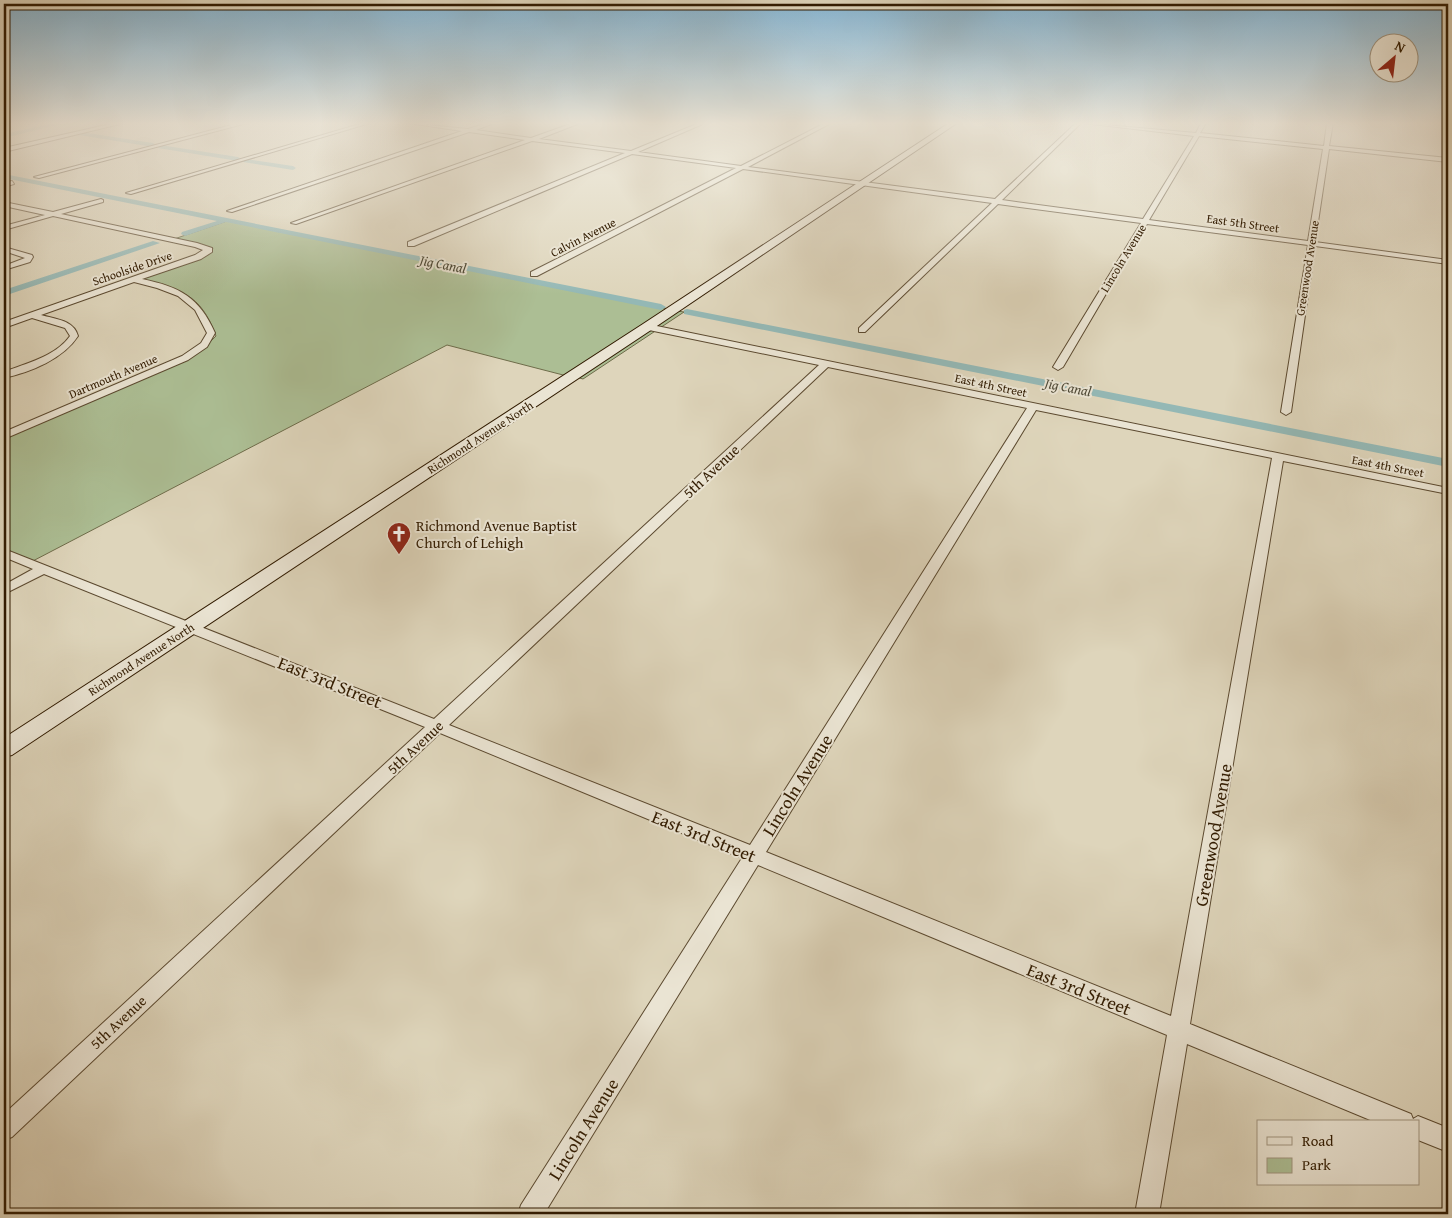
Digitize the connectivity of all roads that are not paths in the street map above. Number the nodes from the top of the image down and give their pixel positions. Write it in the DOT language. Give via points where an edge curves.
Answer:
graph roads {
  1 [pos="174,180"];
  2 [pos="323,180"];
  3 [pos="416,180"];
  4 [pos="565,180"];
  5 [pos="718,180"];
  6 [pos="839,180"];
  7 [pos="868,180"];
  8 [pos="1019,180"];
  9 [pos="1170,180"];
  10 [pos="1321,180"];
  11 [pos="12,183"];
  12 [pos="863,183"];
  13 [pos="4,185"];
  14 [pos="129,193"];
  15 [pos="101,201"];
  16 [pos="997,201"];
  17 [pos="4,204"];
  18 [pos="230,211"];
  19 [pos="52,215"];
  20 [pos="1145,221"];
  21 [pos="294,223"];
  22 [pos="4,228"];
  23 [pos="1311,243"];
  24 [pos="411,244"];
  25 [pos="4,249"];
  26 [pos="1448,262"];
  27 [pos="4,268"];
  28 [pos="534,274"];
  29 [pos="132,280"];
  30 [pos="32,315"];
  31 [pos="4,325"];
  32 [pos="647,327"];
  33 [pos="862,330"];
  34 [pos="826,364"];
  35 [pos="1058,367"];
  36 [pos="4,375"];
  37 [pos="1034,407"];
  38 [pos="1286,412"];
  39 [pos="4,436"];
  40 [pos="1278,457"];
  41 [pos="1448,491"];
  42 [pos="4,553"];
  43 [pos="43,569"];
  44 [pos="4,590"];
  45 [pos="190,627"];
  46 [pos="437,725"];
  47 [pos="4,749"];
  48 [pos="753,855"];
  49 [pos="1179,1030"];
  50 [pos="1398,1120"];
  51 [pos="4,1129"];
  52 [pos="1420,1129"];
  53 [pos="1448,1140"];
  54 [pos="530,1214"];
  55 [pos="1148,1214"];
  1 -- 14 [label="street"];
  2 -- 18 [label="street"];
  3 -- 21 [label="street"];
  4 -- 24 [label="street"];
  5 -- 28 [label="street, Calvin Avenue"];
  6 -- 12 [label="street, East 5th Street"];
  7 -- 12 [label="street, Richmond Avenue North"];
  8 -- 16 [label="street"];
  9 -- 20 [label="street, Lincoln Avenue"];
  10 -- 23 [label="street, Greenwood Avenue"];
  11 -- 13 [label="street"];
  12 -- 16 [label="street, East 5th Street"];
  12 -- 32 [label="street, Richmond Avenue North"];
  15 -- 19 [label="street"];
  16 -- 20 [label="street, East 5th Street"];
  16 -- 33 [label="street"];
  17 -- 19 [label="street"];
  19 -- 22 [label="street"];
  19 -- 29 [label="street, Schoolside Drive" via="209,250 198,257"];
  20 -- 23 [label="street, East 5th Street"];
  20 -- 35 [label="street, Lincoln Avenue"];
  23 -- 26 [label="street, East 5th Street"];
  23 -- 38 [label="street, Greenwood Avenue"];
  25 -- 27 [label="street" via="28,258"];
  29 -- 30 [label="street, Schoolside Drive"];
  29 -- 39 [label="street, Dartmouth Avenue" via="183,295 197,306 211,333 209,339 185,358"];
  30 -- 31 [label="street, Schoolside Drive"];
  30 -- 36 [label="street" via="68,326 74,336 55,354"];
  32 -- 34 [label="street, East 4th Street"];
  32 -- 45 [label="street, Richmond Avenue North"];
  34 -- 37 [label="street, East 4th Street"];
  34 -- 46 [label="street, 5th Avenue"];
  37 -- 40 [label="street, East 4th Street"];
  37 -- 48 [label="street, Lincoln Avenue"];
  40 -- 41 [label="street, East 4th Street"];
  40 -- 49 [label="street, Greenwood Avenue"];
  42 -- 43 [label="street, East 3rd Street"];
  43 -- 44 [label="street"];
  43 -- 45 [label="street, East 3rd Street"];
  45 -- 46 [label="street, East 3rd Street"];
  45 -- 47 [label="street, Richmond Avenue North"];
  46 -- 48 [label="street, East 3rd Street"];
  46 -- 51 [label="street, 5th Avenue"];
  48 -- 49 [label="street, East 3rd Street"];
  48 -- 54 [label="street, Lincoln Avenue"];
  49 -- 50 [label="street, East 3rd Street"];
  49 -- 55 [label="street, Greenwood Avenue"];
  52 -- 53 [label="street"];
}
